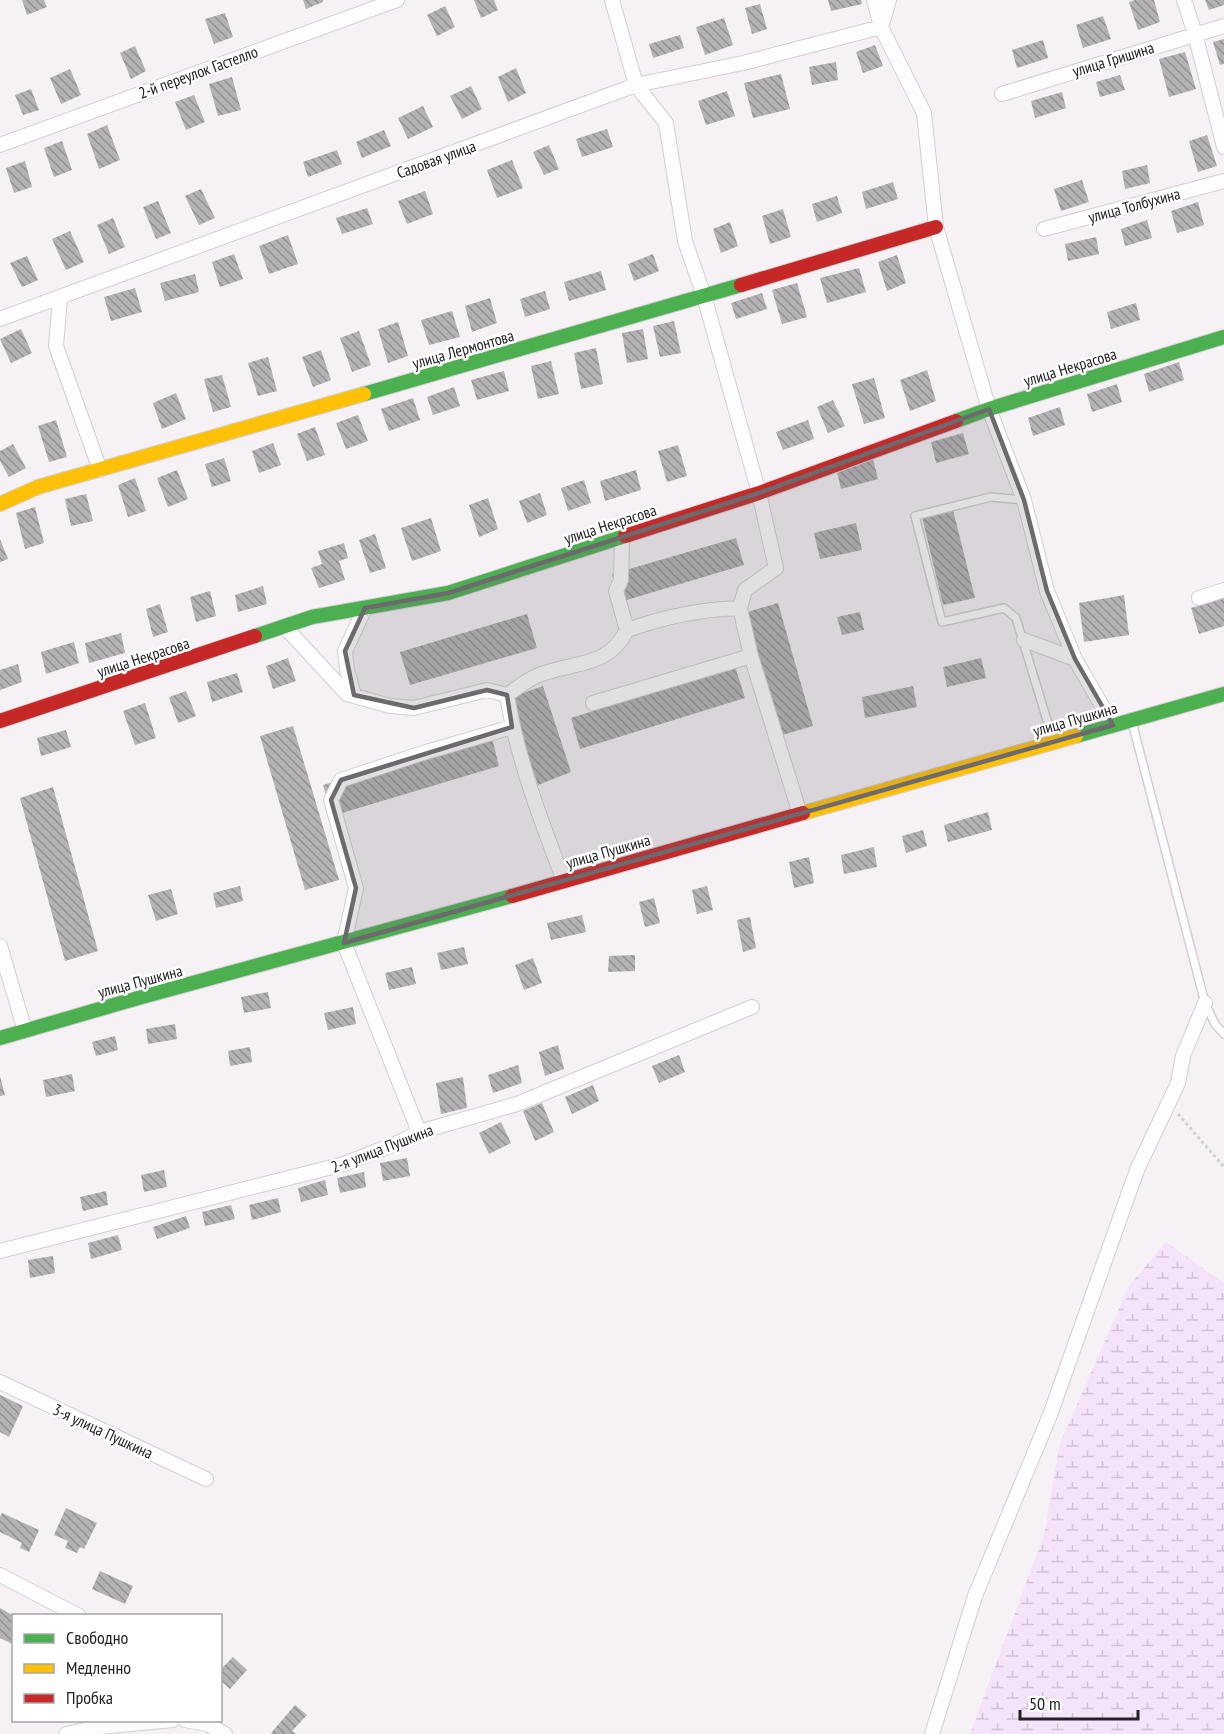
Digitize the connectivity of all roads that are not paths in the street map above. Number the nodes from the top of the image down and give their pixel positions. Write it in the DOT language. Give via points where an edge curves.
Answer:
graph roads {
  1 [pos="397,0"];
  2 [pos="612,0"];
  3 [pos="874,0"];
  4 [pos="889,0"];
  5 [pos="1184,0"];
  6 [pos="1224,26"];
  7 [pos="881,27"];
  8 [pos="1195,34"];
  9 [pos="636,86"];
  10 [pos="1002,94"];
  11 [pos="0,145"];
  12 [pos="1224,147"];
  13 [pos="1224,181"];
  14 [pos="936,227"];
  15 [pos="1044,229"];
  16 [pos="704,296"];
  17 [pos="60,298"];
  18 [pos="0,319"];
  19 [pos="1224,337"];
  20 [pos="988,409"];
  21 [pos="100,470"];
  22 [pos="759,493"];
  23 [pos="1024,500"];
  24 [pos="0,504"];
  25 [pos="622,537"];
  26 [pos="1224,590"];
  27 [pos="1199,597"];
  28 [pos="365,608"];
  29 [pos="740,608"];
  30 [pos="285,627"];
  31 [pos="627,630"];
  32 [pos="1024,640"];
  33 [pos="752,656"];
  34 [pos="1075,659"];
  35 [pos="1224,694"];
  36 [pos="354,695"];
  37 [pos="507,695"];
  38 [pos="592,704"];
  39 [pos="1131,720"];
  40 [pos="0,721"];
  41 [pos="1113,725"];
  42 [pos="512,727"];
  43 [pos="1054,742"];
  44 [pos="800,814"];
  45 [pos="564,881"];
  46 [pos="344,943"];
  47 [pos="0,946"];
  48 [pos="1205,1003"];
  49 [pos="752,1007"];
  50 [pos="25,1031"];
  51 [pos="1224,1034"];
  52 [pos="0,1038"];
  53 [pos="419,1132"];
  54 [pos="0,1251"];
  55 [pos="0,1382"];
  56 [pos="206,1479"];
  57 [pos="0,1575"];
  58 [pos="75,1614"];
  59 [pos="152,1722"];
  60 [pos="196,1722"];
  61 [pos="213,1722"];
  62 [pos="66,1734"];
  63 [pos="225,1734"];
  64 [pos="932,1734"];
  1 -- 11 [label="street, 2-й переулок Гастелло"];
  2 -- 9 [label="street"];
  3 -- 7 [label="street"];
  4 -- 7 [label="street"];
  5 -- 8 [label="street"];
  6 -- 8 [label="street, улица Гришина"];
  7 -- 9 [label="street, Садовая улица"];
  7 -- 14 [label="street" via="924,113"];
  8 -- 10 [label="street, улица Гришина"];
  8 -- 12 [label="street"];
  9 -- 16 [label="street" via="666,123 685,241"];
  9 -- 17 [label="street, Садовая улица"];
  13 -- 15 [label="street, улица Толбухина"];
  14 -- 16 [label="street, улица Лермонтова"];
  14 -- 20 [label="street"];
  16 -- 21 [label="street, улица Лермонтова"];
  16 -- 22 [label="street"];
  17 -- 18 [label="street, Садовая улица"];
  17 -- 21 [label="street" via="57,346"];
  19 -- 20 [label="street, улица Некрасова"];
  20 -- 22 [label="street, улица Некрасова"];
  20 -- 23 [label="street"];
  21 -- 24 [label="street, улица Лермонтова" via="38,487"];
  22 -- 25 [label="street, улица Некрасова"];
  22 -- 29 [label="street" via="776,568 745,590"];
  23 -- 32 [label="lane" via="991,497 915,516 942,622 1004,608 1016,618"];
  23 -- 34 [label="street" via="1047,591"];
  25 -- 28 [label="street, улица Некрасова" via="448,593"];
  25 -- 31 [label="street" via="621,580 616,591"];
  26 -- 27 [label="street"];
  28 -- 30 [label="street, улица Некрасова" via="312,617"];
  28 -- 36 [label="street" via="345,651"];
  29 -- 31 [label="street" via="659,619"];
  29 -- 33 [label="street"];
  30 -- 36 [label="street" via="347,694"];
  30 -- 40 [label="street, улица Некрасова"];
  31 -- 37 [label="street" via="620,644 605,657 538,675"];
  32 -- 34 [label="street"];
  32 -- 43 [label="lane"];
  33 -- 38 [label="street"];
  33 -- 44 [label="street"];
  34 -- 41 [label="street"];
  35 -- 39 [label="street, улица Пушкина"];
  36 -- 37 [label="street" via="390,706 414,708 487,690"];
  37 -- 42 [label="street"];
  39 -- 41 [label="street, улица Пушкина"];
  39 -- 48 [label="lane"];
  41 -- 43 [label="street, улица Пушкина"];
  42 -- 45 [label="street"];
  42 -- 46 [label="street" via="341,780 331,800 356,888"];
  43 -- 44 [label="street, улица Пушкина"];
  44 -- 45 [label="street, улица Пушкина"];
  45 -- 46 [label="street, улица Пушкина"];
  46 -- 50 [label="street, улица Пушкина"];
  46 -- 53 [label="street"];
  47 -- 50 [label="street"];
  48 -- 51 [label="lane"];
  48 -- 64 [label="street" via="1183,1056 1178,1083 1137,1170 1050,1415 975,1596"];
  49 -- 53 [label="street, 2-я улица Пушкина" via="516,1104"];
  50 -- 52 [label="street, улица Пушкина"];
  53 -- 54 [label="street, 2-я улица Пушкина" via="344,1164"];
  55 -- 56 [label="street, 3-я улица Пушкина"];
  57 -- 58 [label="street"];
  59 -- 62 [label="street"];
  60 -- 63 [label="street"];
  61 -- 63 [label="street"];
}
